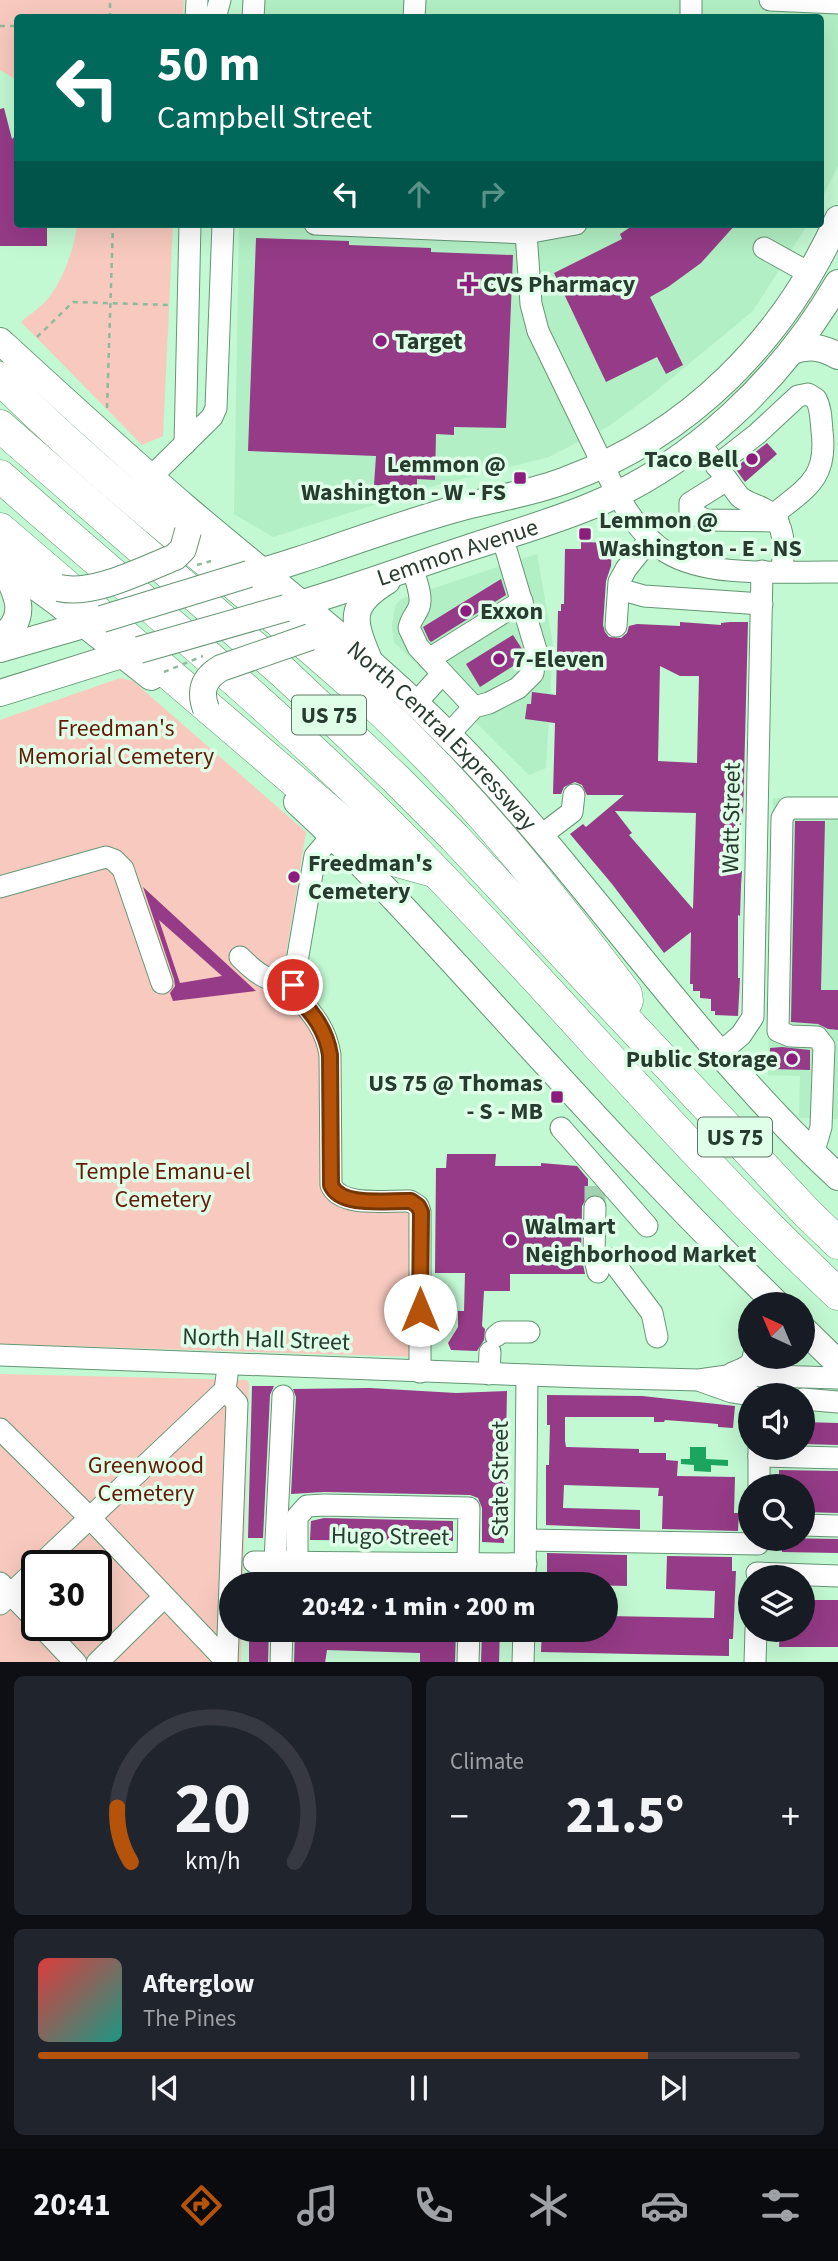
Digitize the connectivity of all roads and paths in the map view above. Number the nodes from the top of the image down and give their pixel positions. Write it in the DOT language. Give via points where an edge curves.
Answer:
graph roads {
  1 [pos="770,0"];
  2 [pos="838,3"];
  3 [pos="838,219"];
  4 [pos="113,228"];
  5 [pos="189,228"];
  6 [pos="223,228"];
  7 [pos="409,228"];
  8 [pos="554,228"];
  9 [pos="526,233"];
  10 [pos="764,248"];
  11 [pos="838,248"];
  12 [pos="809,277"];
  13 [pos="221,290"];
  14 [pos="836,293"];
  15 [pos="180,298"];
  16 [pos="111,303"];
  17 [pos="37,337"];
  18 [pos="0,341"];
  19 [pos="792,351"];
  20 [pos="838,356"];
  21 [pos="0,378"];
  22 [pos="765,383"];
  23 [pos="107,408"];
  24 [pos="0,426"];
  25 [pos="699,442"];
  26 [pos="185,444"];
  27 [pos="603,466"];
  28 [pos="722,473"];
  29 [pos="0,476"];
  30 [pos="151,477"];
  31 [pos="617,494"];
  32 [pos="776,518"];
  33 [pos="186,519"];
  34 [pos="0,529"];
  35 [pos="502,536"];
  36 [pos="650,539"];
  37 [pos="1,562"];
  38 [pos="691,563"];
  39 [pos="408,568"];
  40 [pos="772,571"];
  41 [pos="838,572"];
  42 [pos="256,573"];
  43 [pos="619,589"];
  44 [pos="687,599"];
  45 [pos="522,601"];
  46 [pos="762,604"];
  47 [pos="293,606"];
  48 [pos="94,622"];
  49 [pos="616,626"];
  50 [pos="0,638"];
  51 [pos="346,641"];
  52 [pos="0,649"];
  53 [pos="131,652"];
  54 [pos="370,661"];
  55 [pos="435,667"];
  56 [pos="0,693"];
  57 [pos="416,703"];
  58 [pos="474,707"];
  59 [pos="447,735"];
  60 [pos="226,738"];
  61 [pos="575,795"];
  62 [pos="838,808"];
  63 [pos="333,835"];
  64 [pos="539,837"];
  65 [pos="436,871"];
  66 [pos="0,887"];
  67 [pos="240,957"];
  68 [pos="162,983"];
  69 [pos="293,985"];
  70 [pos="633,1030"];
  71 [pos="720,1053"];
  72 [pos="831,1059"];
  73 [pos="561,1128"];
  74 [pos="838,1136"];
  75 [pos="813,1154"];
  76 [pos="838,1177"];
  77 [pos="595,1186"];
  78 [pos="647,1226"];
  79 [pos="838,1243"];
  80 [pos="738,1266"];
  81 [pos="752,1292"];
  82 [pos="765,1292"];
  83 [pos="838,1294"];
  84 [pos="528,1332"];
  85 [pos="657,1337"];
  86 [pos="819,1339"];
  87 [pos="0,1355"];
  88 [pos="229,1363"];
  89 [pos="838,1363"];
  90 [pos="420,1372"];
  91 [pos="489,1374"];
  92 [pos="527,1375"];
  93 [pos="838,1378"];
  94 [pos="770,1383"];
  95 [pos="738,1384"];
  96 [pos="225,1390"];
  97 [pos="283,1395"];
  98 [pos="815,1400"];
  99 [pos="838,1402"];
  100 [pos="4,1441"];
  101 [pos="815,1456"];
  102 [pos="838,1458"];
  103 [pos="90,1518"];
  104 [pos="815,1525"];
  105 [pos="838,1526"];
  106 [pos="526,1540"];
  107 [pos="738,1541"];
  108 [pos="56,1550"];
  109 [pos="277,1561"];
  110 [pos="468,1563"];
  111 [pos="280,1572"];
  112 [pos="515,1572"];
  113 [pos="525,1572"];
  114 [pos="815,1576"];
  115 [pos="838,1576"];
  116 [pos="21,1580"];
  117 [pos="4,1594"];
  118 [pos="164,1597"];
  119 [pos="21,1608"];
  120 [pos="56,1641"];
  121 [pos="282,1642"];
  122 [pos="469,1642"];
  123 [pos="524,1642"];
  124 [pos="756,1642"];
  125 [pos="76,1662"];
  126 [pos="97,1662"];
  127 [pos="227,1662"];
  128 [pos="281,1662"];
  129 [pos="468,1662"];
  130 [pos="523,1662"];
  131 [pos="755,1662"];
  1 -- 2 [label="street"];
  3 -- 12 [label="main road, Lemmon Avenue"];
  4 -- 16 [label="path"];
  5 -- 15 [label="street"];
  6 -- 13 [label="street"];
  7 -- 9 [label="street"];
  8 -- 9 [label="street"];
  9 -- 27 [label="street" via="531,304 538,331"];
  10 -- 12 [label="street"];
  11 -- 14 [label="main road" via="827,293"];
  12 -- 22 [label="main road" via="806,303 796,324 769,357"];
  12 -- 27 [label="main road, Lemmon Avenue" via="765,340 728,379 675,424"];
  13 -- 15 [label="street"];
  13 -- 26 [label="street" via="216,408"];
  14 -- 19 [label="main road, Lemmon Avenue"];
  15 -- 16 [label="path"];
  15 -- 26 [label="street"];
  16 -- 17 [label="path" via="73,302"];
  16 -- 23 [label="path"];
  18 -- 30 [label="main road, North Central Expressway"];
  19 -- 20 [label="main road" via="805,346"];
  19 -- 22 [label="main road, Lemmon Avenue"];
  21 -- 70 [label="highway" via="375,705 440,768 525,864 626,994"];
  22 -- 25 [label="main road, Lemmon Avenue"];
  24 -- 70 [label="highway, US 75" via="340,725 454,837"];
  25 -- 28 [label="street"];
  25 -- 31 [label="main road, Lemmon Avenue"];
  26 -- 30 [label="street"];
  27 -- 31 [label="street"];
  27 -- 42 [label="main road, Lemmon Avenue"];
  28 -- 32 [label="street" via="744,501"];
  28 -- 32 [label="street" via="690,503 690,511 705,520"];
  28 -- 32 [label="street" via="798,396 808,394 816,399 823,444 819,473"];
  29 -- 65 [label="highway, US 75" via="254,696"];
  30 -- 33 [label="main road, North Central Expressway"];
  31 -- 35 [label="main road, Lemmon Avenue"];
  31 -- 36 [label="street"];
  32 -- 40 [label="street, Watt Street" via="783,539"];
  33 -- 37 [label="main road, bridge" via="183,549 175,557 77,591 59,588"];
  33 -- 42 [label="main road, North Central Expressway"];
  34 -- 65 [label="highway" via="383,858"];
  35 -- 39 [label="main road, Lemmon Avenue"];
  35 -- 45 [label="street"];
  36 -- 38 [label="street"];
  36 -- 43 [label="street" via="626,569"];
  37 -- 48 [label="main road"];
  37 -- 50 [label="main road" via="19,608 15,624"];
  38 -- 40 [label="street"];
  38 -- 44 [label="street"];
  39 -- 47 [label="main road, Lemmon Avenue"];
  39 -- 54 [label="main road" via="367,594 361,603 357,626"];
  39 -- 55 [label="street" via="419,606 409,628 418,648"];
  40 -- 41 [label="street"];
  40 -- 46 [label="street, Watt Street"];
  42 -- 47 [label="main road, North Central Expressway"];
  42 -- 48 [label="main road, Lemmon Avenue, bridge"];
  43 -- 44 [label="street"];
  43 -- 49 [label="street"];
  44 -- 46 [label="street"];
  45 -- 55 [label="street"];
  45 -- 58 [label="street" via="536,650 533,673 518,688"];
  46 -- 71 [label="street, Watt Street" via="753,1017"];
  47 -- 51 [label="main road, North Central Expressway"];
  47 -- 53 [label="main road, Lemmon Avenue, bridge"];
  48 -- 52 [label="main road, Lemmon Avenue"];
  48 -- 53 [label="main road"];
  51 -- 54 [label="main road, North Central Expressway"];
  51 -- 60 [label="main road, bridge" via="310,637 209,675 202,690 206,709"];
  53 -- 56 [label="main road, Lemmon Avenue"];
  53 -- 60 [label="main road"];
  54 -- 57 [label="main road, North Central Expressway"];
  55 -- 57 [label="street"];
  55 -- 58 [label="street"];
  57 -- 59 [label="main road, North Central Expressway"];
  58 -- 59 [label="street"];
  59 -- 64 [label="main road, North Central Expressway"];
  60 -- 63 [label="main road"];
  61 -- 64 [label="street" via="572,812"];
  62 -- 72 [label="street" via="788,808 782,818 778,1031 817,1038"];
  63 -- 69 [label="street" via="315,856"];
  63 -- 80 [label="main road"];
  64 -- 71 [label="main road, North Central Expressway"];
  65 -- 83 [label="highway, US 75" via="679,1136"];
  66 -- 68 [label="street" via="106,857 114,860 123,869"];
  67 -- 69 [label="street" via="259,975"];
  69 -- 90 [label="street" via="328,1042 331,1185 347,1200 414,1202 421,1212"];
  70 -- 79 [label="highway, US 75"];
  71 -- 75 [label="main road, North Central Expressway"];
  72 -- 75 [label="street"];
  73 -- 77 [label="street"];
  74 -- 75 [label="street"];
  75 -- 76 [label="main road, North Central Expressway"];
  77 -- 78 [label="street"];
  77 -- 85 [label="street" via="594,1255 652,1313"];
  80 -- 81 [label="main road"];
  80 -- 82 [label="main road"];
  84 -- 91 [label="street" via="501,1332 493,1344"];
  86 -- 89 [label="main road"];
  87 -- 88 [label="street, North Hall Street"];
  88 -- 90 [label="street, North Hall Street"];
  88 -- 96 [label="street"];
  90 -- 91 [label="street, North Hall Street"];
  91 -- 92 [label="street, North Hall Street"];
  92 -- 95 [label="street, North Hall Street"];
  92 -- 106 [label="street, State Street"];
  93 -- 94 [label="street, North Hall Street"];
  96 -- 103 [label="street"];
  96 -- 127 [label="street" via="237,1403"];
  97 -- 109 [label="street"];
  98 -- 99 [label="street"];
  100 -- 103 [label="street"];
  101 -- 102 [label="street"];
  103 -- 108 [label="street"];
  103 -- 118 [label="street"];
  104 -- 105 [label="street"];
  106 -- 107 [label="street"];
  106 -- 113 [label="street, State Street"];
  109 -- 110 [label="street, Hugo Street"];
  109 -- 110 [label="street" via="297,1517 307,1506 324,1505 469,1507"];
  109 -- 111 [label="street"];
  110 -- 112 [label="street, Hugo Street"];
  114 -- 115 [label="street"];
  116 -- 117 [label="street"];
  117 -- 119 [label="street"];
  118 -- 126 [label="street"];
  118 -- 127 [label="street"];
  120 -- 125 [label="street"];
  121 -- 128 [label="street"];
  122 -- 129 [label="street"];
  123 -- 130 [label="street"];
  124 -- 131 [label="street"];
}
